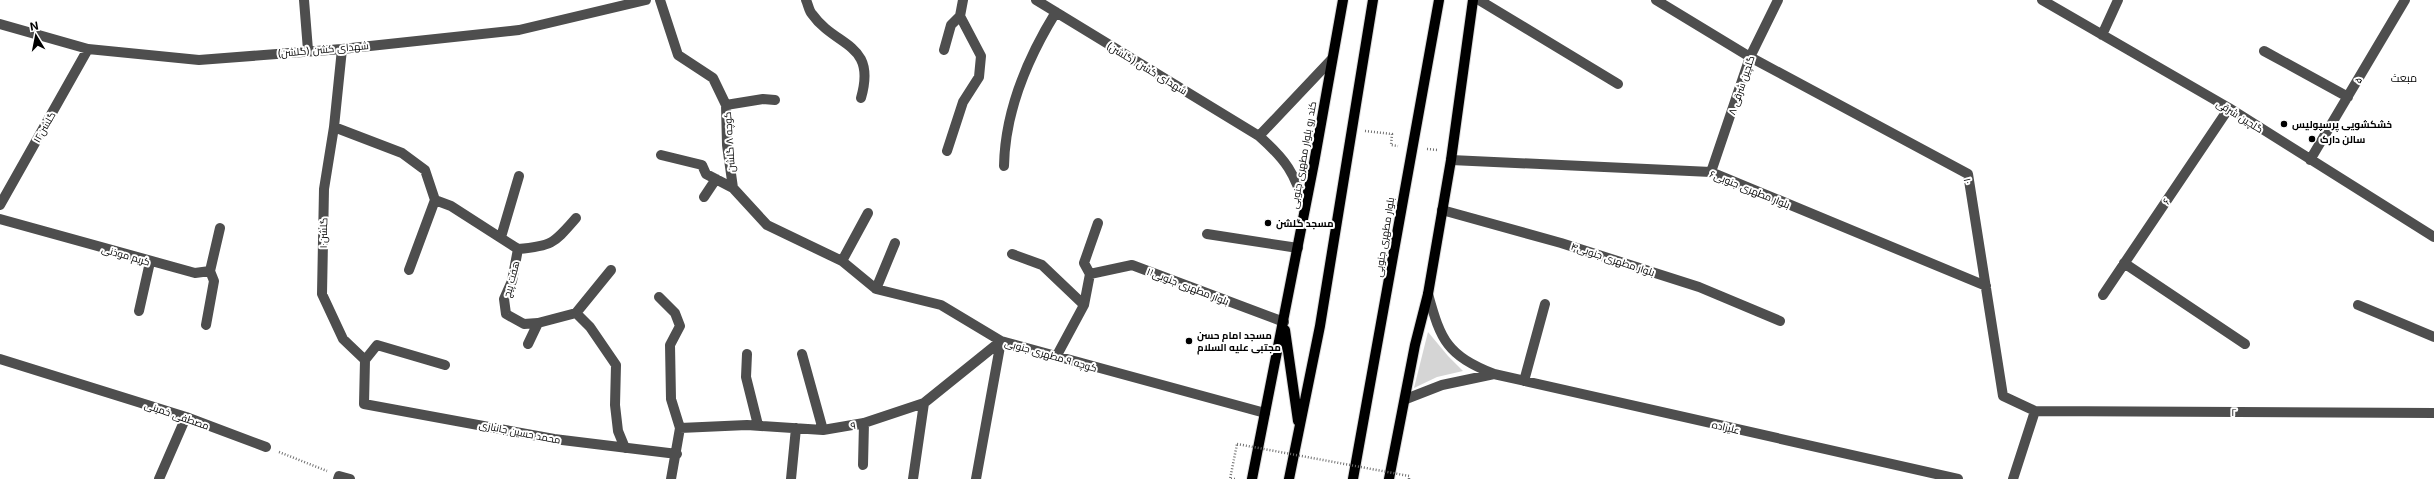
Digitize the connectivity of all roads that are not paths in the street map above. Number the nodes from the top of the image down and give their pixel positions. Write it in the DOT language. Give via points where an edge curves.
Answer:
graph roads {
  1 [pos="304,0"];
  2 [pos="646,0"];
  3 [pos="660,0"];
  4 [pos="806,0"];
  5 [pos="963,0"];
  6 [pos="1036,0"];
  7 [pos="1343,0"];
  8 [pos="1373,0"];
  9 [pos="1439,0"];
  10 [pos="1473,0"];
  11 [pos="1480,0"];
  12 [pos="1656,0"];
  13 [pos="1778,0"];
  14 [pos="2042,0"];
  15 [pos="2118,0"];
  16 [pos="2405,0"];
  17 [pos="1056,12"];
  18 [pos="960,16"];
  19 [pos="0,24"];
  20 [pos="2102,35"];
  21 [pos="88,49"];
  22 [pos="342,49"];
  23 [pos="308,50"];
  24 [pos="944,50"];
  25 [pos="2264,51"];
  26 [pos="1750,57"];
  27 [pos="1332,59"];
  28 [pos="1618,84"];
  29 [pos="2348,97"];
  30 [pos="862,98"];
  31 [pos="775,100"];
  32 [pos="726,105"];
  33 [pos="2229,108"];
  34 [pos="334,127"];
  35 [pos="1259,136"];
  36 [pos="947,151"];
  37 [pos="661,155"];
  38 [pos="1452,156"];
  39 [pos="2310,160"];
  40 [pos="1004,166"];
  41 [pos="1711,172"];
  42 [pos="519,176"];
  43 [pos="716,179"];
  44 [pos="733,188"];
  45 [pos="704,197"];
  46 [pos="435,200"];
  47 [pos="0,206"];
  48 [pos="1305,208"];
  49 [pos="1442,210"];
  50 [pos="868,213"];
  51 [pos="576,218"];
  52 [pos="0,219"];
  53 [pos="1098,223"];
  54 [pos="220,228"];
  55 [pos="1207,234"];
  56 [pos="501,237"];
  57 [pos="2434,237"];
  58 [pos="895,242"];
  59 [pos="1298,248"];
  60 [pos="518,249"];
  61 [pos="1012,254"];
  62 [pos="842,261"];
  63 [pos="150,262"];
  64 [pos="2124,263"];
  65 [pos="410,270"];
  66 [pos="611,270"];
  67 [pos="210,271"];
  68 [pos="1090,274"];
  69 [pos="1986,286"];
  70 [pos="876,289"];
  71 [pos="1428,294"];
  72 [pos="2103,295"];
  73 [pos="659,297"];
  74 [pos="1545,304"];
  75 [pos="1084,305"];
  76 [pos="2358,305"];
  77 [pos="139,311"];
  78 [pos="576,313"];
  79 [pos="1780,321"];
  80 [pos="1284,322"];
  81 [pos="538,323"];
  82 [pos="206,325"];
  83 [pos="2434,337"];
  84 [pos="1001,341"];
  85 [pos="528,344"];
  86 [pos="2245,344"];
  87 [pos="747,354"];
  88 [pos="802,354"];
  89 [pos="1056,357"];
  90 [pos="0,359"];
  91 [pos="365,360"];
  92 [pos="445,365"];
  93 [pos="1494,374"];
  94 [pos="1524,381"];
  95 [pos="1406,399"];
  96 [pos="924,403"];
  97 [pos="2035,411"];
  98 [pos="2434,411"];
  99 [pos="1265,413"];
  100 [pos="186,417"];
  101 [pos="864,423"];
  102 [pos="758,425"];
  103 [pos="680,428"];
  104 [pos="796,428"];
  105 [pos="1299,429"];
  106 [pos="823,430"];
  107 [pos="266,447"];
  108 [pos="626,448"];
  109 [pos="677,454"];
  110 [pos="863,465"];
  111 [pos="338,477"];
  112 [pos="160,479"];
  113 [pos="350,479"];
  114 [pos="671,479"];
  115 [pos="791,479"];
  116 [pos="913,479"];
  117 [pos="976,479"];
  118 [pos="1252,479"];
  119 [pos="1288,479"];
  120 [pos="1353,479"];
  121 [pos="1389,479"];
  122 [pos="1958,479"];
  123 [pos="2013,479"];
  1 -- 23 [label="street"];
  2 -- 22 [label="street, شهدای کشن (گلشن)" via="519,30"];
  3 -- 32 [label="street, کوچه ۸ گلشن" via="678,55 713,78"];
  4 -- 30 [label="street" via="812,14 860,56 864,72"];
  5 -- 18 [label="street"];
  6 -- 17 [label="street, شهدای کشن (گلشن)"];
  7 -- 27 [label="main road, کند رو بلوار مطهری جنوبی"];
  8 -- 105 [label="main road" via="1320,326"];
  9 -- 120 [label="main road, بلوار مطهری جنوبی"];
  10 -- 38 [label="main road"];
  11 -- 28 [label="street"];
  12 -- 26 [label="street"];
  13 -- 26 [label="street, ۸ گلچین شرقی"];
  14 -- 20 [label="street, گلچین شرقی"];
  15 -- 20 [label="street"];
  16 -- 29 [label="street, ۵"];
  17 -- 35 [label="street, شهدای کشن (گلشن)"];
  17 -- 40 [label="street" via="1033,51 1017,93 1004,138"];
  18 -- 24 [label="street" via="951,25"];
  18 -- 36 [label="street" via="981,56 980,77 963,102"];
  19 -- 21 [label="street, شهدای کشن (گلشن)"];
  20 -- 33 [label="street, گلچین شرقی"];
  21 -- 23 [label="street, شهدای کشن (گلشن)" via="199,60"];
  21 -- 47 [label="street, گلشن۱۲"];
  22 -- 23 [label="street, شهدای کشن (گلشن)"];
  22 -- 34 [label="street, گلشن۱۰"];
  25 -- 29 [label="street"];
  26 -- 41 [label="street, ۸ گلچین شرقی"];
  26 -- 69 [label="street, ۱۰" via="1968,174"];
  27 -- 35 [label="street"];
  27 -- 48 [label="main road, کند رو بلوار مطهری جنوبی"];
  29 -- 39 [label="street, ۵"];
  31 -- 32 [label="street" via="763,99"];
  32 -- 44 [label="street, کوچه ۸ گلشن" via="727,145"];
  33 -- 39 [label="street, گلچین شرقی"];
  33 -- 64 [label="street, ۶"];
  34 -- 46 [label="street" via="402,153 425,170"];
  34 -- 91 [label="street, گلشن۱۰" via="324,189 322,294 343,339"];
  35 -- 48 [label="street, شهدای کشن (گلشن)" via="1282,157 1298,184"];
  37 -- 43 [label="street, کوچه ۹ مطهری جنوبی" via="702,165 706,174"];
  38 -- 41 [label="street, بلوار مطهری جنوبی۶"];
  38 -- 49 [label="main road"];
  39 -- 57 [label="street, گلچین شرقی"];
  41 -- 69 [label="street, بلوار مطهری جنوبی۶"];
  42 -- 56 [label="street"];
  43 -- 44 [label="street, کوچه ۹ مطهری جنوبی"];
  43 -- 45 [label="street"];
  44 -- 62 [label="street, کوچه ۹ مطهری جنوبی" via="767,224"];
  46 -- 56 [label="street, هفت پیچ" via="451,206"];
  46 -- 65 [label="street"];
  48 -- 59 [label="main road, کند رو بلوار مطهری جنوبی"];
  49 -- 71 [label="main road"];
  49 -- 79 [label="street, بلوار مطهری جنوبی۴" via="1561,242 1700,287"];
  50 -- 62 [label="street"];
  51 -- 60 [label="street" via="555,242 538,248"];
  52 -- 63 [label="street, کریم موذنی"];
  53 -- 68 [label="street" via="1084,263"];
  54 -- 67 [label="street"];
  55 -- 59 [label="street"];
  56 -- 60 [label="street, هفت پیچ"];
  58 -- 70 [label="street"];
  59 -- 80 [label="main road, کند رو بلوار مطهری جنوبی"];
  60 -- 81 [label="street, هفت پیچ" via="512,281 504,299 506,314 524,324"];
  61 -- 75 [label="street" via="1042,265"];
  62 -- 70 [label="street, کوچه ۹ مطهری جنوبی"];
  63 -- 67 [label="street, کریم موذنی" via="195,273"];
  63 -- 77 [label="street"];
  64 -- 72 [label="street, ۶"];
  64 -- 86 [label="street"];
  66 -- 78 [label="street"];
  67 -- 82 [label="street" via="214,282"];
  68 -- 75 [label="street"];
  68 -- 80 [label="street, بلوار مطهری جنوبی۱۱" via="1132,265"];
  69 -- 97 [label="street, ۱۰" via="2003,396"];
  70 -- 84 [label="street, کوچه ۹ مطهری جنوبی" via="941,304"];
  71 -- 93 [label="street, علیزاده" via="1438,329 1448,346 1461,358"];
  71 -- 95 [label="main road" via="1415,345"];
  73 -- 103 [label="street" via="675,312 680,326 670,345 671,399"];
  74 -- 94 [label="street"];
  75 -- 89 [label="street"];
  76 -- 83 [label="street"];
  78 -- 81 [label="street, هفت پیچ"];
  78 -- 108 [label="street" via="594,333 616,365 615,405 618,431"];
  80 -- 99 [label="main road, کند رو بلوار مطهری جنوبی"];
  80 -- 105 [label="main road"];
  81 -- 85 [label="street"];
  84 -- 89 [label="street, کوچه ۹ مطهری جنوبی"];
  84 -- 96 [label="street, ۹"];
  84 -- 117 [label="street"];
  87 -- 102 [label="street" via="746,376"];
  88 -- 106 [label="street"];
  89 -- 99 [label="street, کوچه ۹ مطهری جنوبی"];
  90 -- 100 [label="street, مصطفی خمینی"];
  91 -- 92 [label="street" via="377,345"];
  91 -- 108 [label="street, محمد حسین جانبازی" via="364,404 554,439"];
  93 -- 94 [label="street, علیزاده"];
  93 -- 95 [label="street, علیزاده" via="1442,385"];
  94 -- 122 [label="street, علیزاده"];
  95 -- 121 [label="main road"];
  96 -- 101 [label="street, ۹"];
  96 -- 116 [label="street"];
  97 -- 98 [label="street, ۲"];
  97 -- 123 [label="street"];
  99 -- 118 [label="main road, کند رو بلوار مطهری جنوبی"];
  100 -- 107 [label="street, مصطفی خمینی"];
  100 -- 112 [label="street"];
  101 -- 106 [label="street, ۹"];
  101 -- 110 [label="street"];
  102 -- 103 [label="street, ۹"];
  102 -- 104 [label="street, ۹"];
  103 -- 109 [label="street"];
  104 -- 106 [label="street, ۹"];
  104 -- 115 [label="street"];
  105 -- 119 [label="main road"];
  108 -- 109 [label="street, محمد حسین جانبازی"];
  109 -- 114 [label="street"];
  111 -- 113 [label="street"];
}
